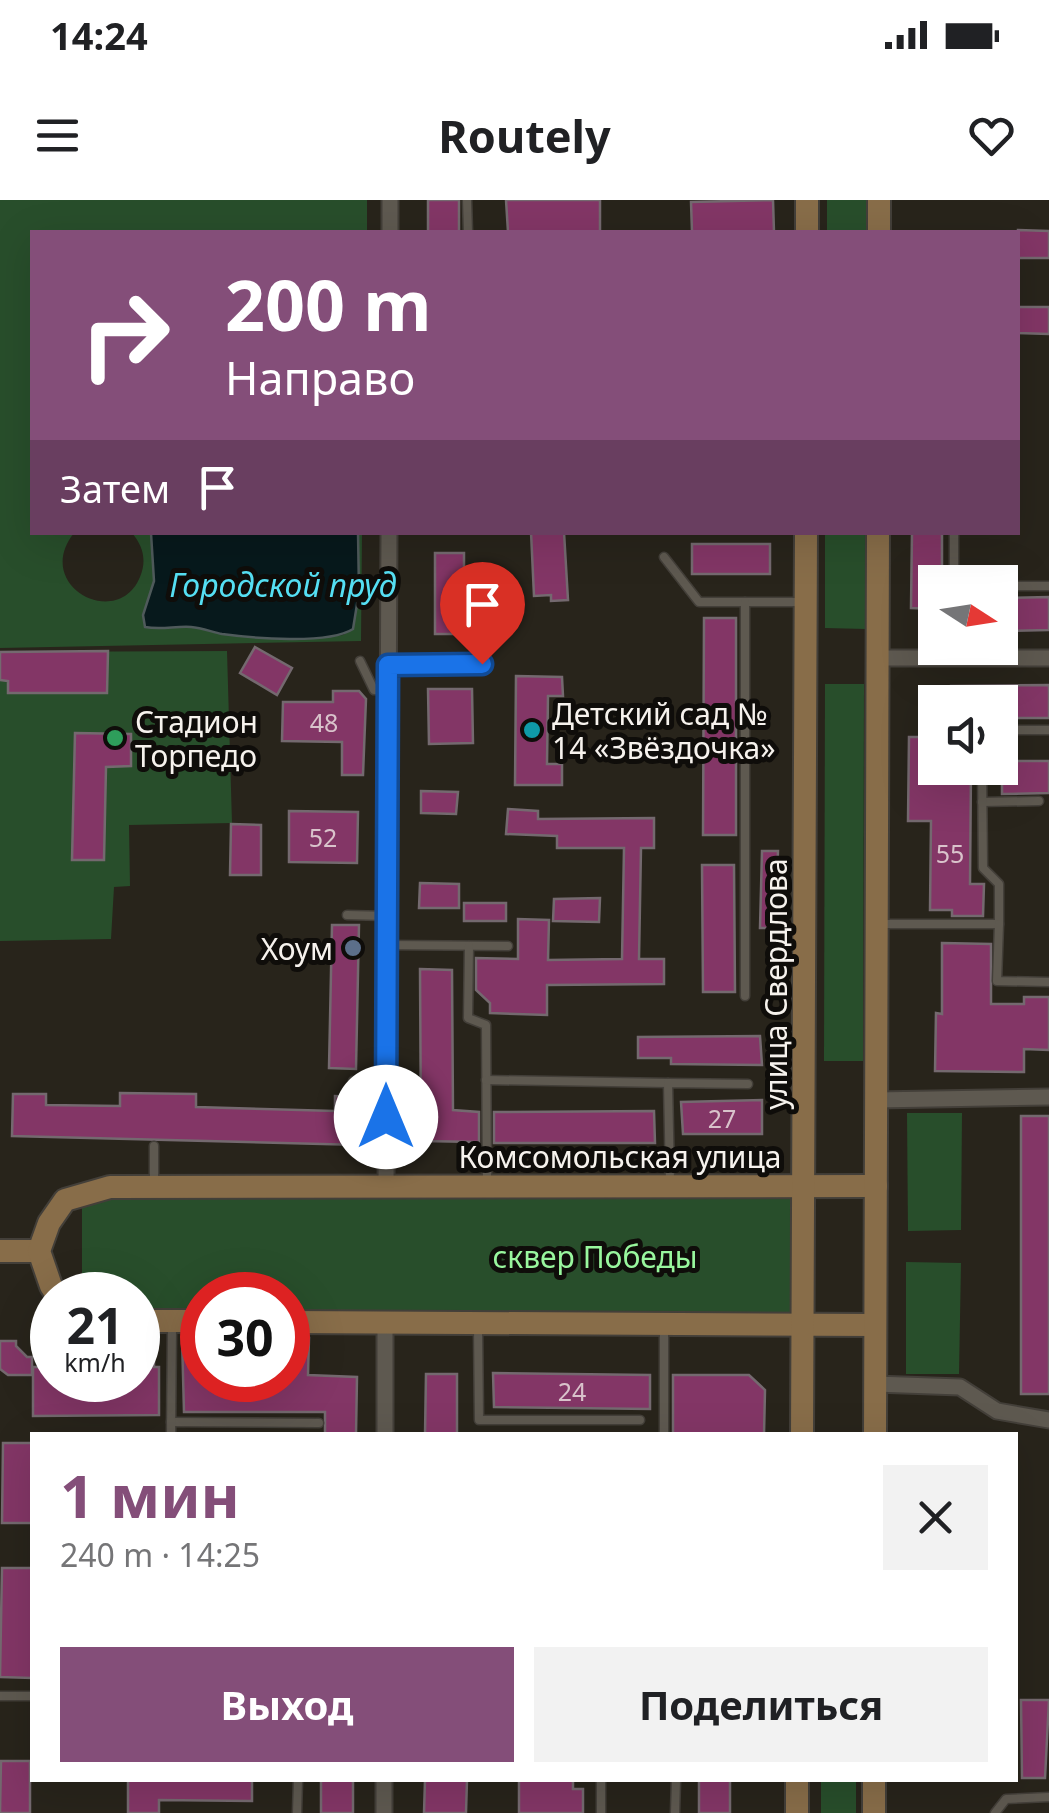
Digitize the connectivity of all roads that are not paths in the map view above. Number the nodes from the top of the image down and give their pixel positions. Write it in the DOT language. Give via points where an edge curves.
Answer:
graph roads {
  1 [pos="390,200"];
  2 [pos="468,200"];
  3 [pos="807,200"];
  4 [pos="879,200"];
  5 [pos="390,230"];
  6 [pos="468,230"];
  7 [pos="806,230"];
  8 [pos="879,230"];
  9 [pos="388,535"];
  10 [pos="806,535"];
  11 [pos="878,535"];
  12 [pos="954,535"];
  13 [pos="664,557"];
  14 [pos="954,565"];
  15 [pos="1018,586"];
  16 [pos="1049,586"];
  17 [pos="744,602"];
  18 [pos="806,602"];
  19 [pos="878,658"];
  20 [pos="1049,658"];
  21 [pos="360,660"];
  22 [pos="482,664"];
  23 [pos="388,665"];
  24 [pos="388,690"];
  25 [pos="1018,730"];
  26 [pos="1049,730"];
  27 [pos="982,785"];
  28 [pos="982,802"];
  29 [pos="1039,802"];
  30 [pos="347,915"];
  31 [pos="387,916"];
  32 [pos="877,924"];
  33 [pos="999,924"];
  34 [pos="387,944"];
  35 [pos="468,946"];
  36 [pos="508,946"];
  37 [pos="1049,982"];
  38 [pos="745,996"];
  39 [pos="486,1080"];
  40 [pos="353,1081"];
  41 [pos="386,1082"];
  42 [pos="668,1083"];
  43 [pos="748,1084"];
  44 [pos="1049,1097"];
  45 [pos="876,1100"];
  46 [pos="154,1146"];
  47 [pos="386,1186"];
  48 [pos="487,1186"];
  49 [pos="670,1186"];
  50 [pos="804,1186"];
  51 [pos="876,1186"];
  52 [pos="154,1187"];
  53 [pos="0,1251"];
  54 [pos="38,1251"];
  55 [pos="46,1272"];
  56 [pos="160,1321"];
  57 [pos="172,1321"];
  58 [pos="180,1321"];
  59 [pos="310,1322"];
  60 [pos="386,1322"];
  61 [pos="478,1323"];
  62 [pos="664,1325"];
  63 [pos="803,1325"];
  64 [pos="876,1325"];
  65 [pos="875,1384"];
  66 [pos="640,1420"];
  67 [pos="1049,1420"];
  68 [pos="171,1422"];
  69 [pos="319,1422"];
  70 [pos="171,1432"];
  71 [pos="385,1432"];
  72 [pos="664,1432"];
  73 [pos="802,1432"];
  74 [pos="875,1432"];
  75 [pos="0,1696"];
  76 [pos="30,1696"];
  77 [pos="298,1782"];
  78 [pos="384,1782"];
  79 [pos="601,1782"];
  80 [pos="676,1782"];
  81 [pos="798,1782"];
  82 [pos="874,1782"];
  83 [pos="1049,1797"];
  84 [pos="297,1813"];
  85 [pos="384,1813"];
  86 [pos="602,1813"];
  87 [pos="676,1813"];
  88 [pos="797,1813"];
  89 [pos="874,1813"];
  90 [pos="995,1813"];
  1 -- 5 [label="street"];
  2 -- 6 [label="lane"];
  3 -- 7 [label="main road"];
  4 -- 8 [label="main road"];
  9 -- 23 [label="street"];
  10 -- 18 [label="main road, улица Свердлова"];
  11 -- 19 [label="main road"];
  12 -- 14 [label="lane"];
  13 -- 17 [label="lane" via="699,602"];
  15 -- 16 [label="lane"];
  17 -- 18 [label="lane"];
  17 -- 38 [label="lane"];
  18 -- 50 [label="main road, улица Свердлова"];
  19 -- 20 [label="street"];
  19 -- 32 [label="main road"];
  21 -- 24 [label="lane" via="374,690"];
  22 -- 23 [label="lane"];
  23 -- 24 [label="street"];
  24 -- 31 [label="street"];
  25 -- 26 [label="lane"];
  27 -- 28 [label="lane"];
  28 -- 29 [label="lane"];
  28 -- 33 [label="lane" via="983,868 999,884"];
  30 -- 31 [label="lane"];
  31 -- 34 [label="street"];
  32 -- 33 [label="lane"];
  32 -- 45 [label="main road"];
  33 -- 37 [label="lane" via="997,981"];
  34 -- 35 [label="lane"];
  34 -- 41 [label="street"];
  35 -- 36 [label="lane"];
  35 -- 39 [label="lane" via="468,1018 486,1024"];
  39 -- 42 [label="lane"];
  39 -- 48 [label="lane"];
  40 -- 41 [label="lane"];
  41 -- 47 [label="street"];
  42 -- 43 [label="lane"];
  42 -- 49 [label="lane"];
  44 -- 45 [label="street"];
  45 -- 51 [label="main road"];
  46 -- 52 [label="lane"];
  47 -- 48 [label="main road, Комсомольская улица"];
  47 -- 52 [label="main road, Комсомольская улица"];
  48 -- 49 [label="main road, Комсомольская улица"];
  49 -- 50 [label="main road, Комсомольская улица"];
  50 -- 51 [label="main road, Комсомольская улица"];
  50 -- 63 [label="main road, улица Свердлова"];
  51 -- 64 [label="main road"];
  52 -- 54 [label="main road, Комсомольская улица" via="110,1187 64,1200"];
  53 -- 54 [label="main road"];
  54 -- 55 [label="main road"];
  56 -- 57 [label="main road"];
  57 -- 58 [label="main road"];
  57 -- 68 [label="lane"];
  59 -- 60 [label="main road"];
  60 -- 61 [label="main road"];
  60 -- 71 [label="street"];
  61 -- 62 [label="main road"];
  61 -- 66 [label="lane" via="479,1420"];
  62 -- 63 [label="main road"];
  62 -- 72 [label="lane"];
  63 -- 64 [label="main road"];
  63 -- 73 [label="main road, улица Свердлова"];
  64 -- 65 [label="main road"];
  65 -- 67 [label="street" via="960,1386 997,1411"];
  65 -- 74 [label="main road"];
  68 -- 69 [label="lane"];
  68 -- 70 [label="lane"];
  75 -- 76 [label="lane"];
  77 -- 84 [label="lane"];
  78 -- 85 [label="street"];
  79 -- 86 [label="lane"];
  80 -- 87 [label="lane"];
  81 -- 88 [label="main road"];
  82 -- 89 [label="main road"];
  83 -- 90 [label="lane" via="1006,1799"];
}
